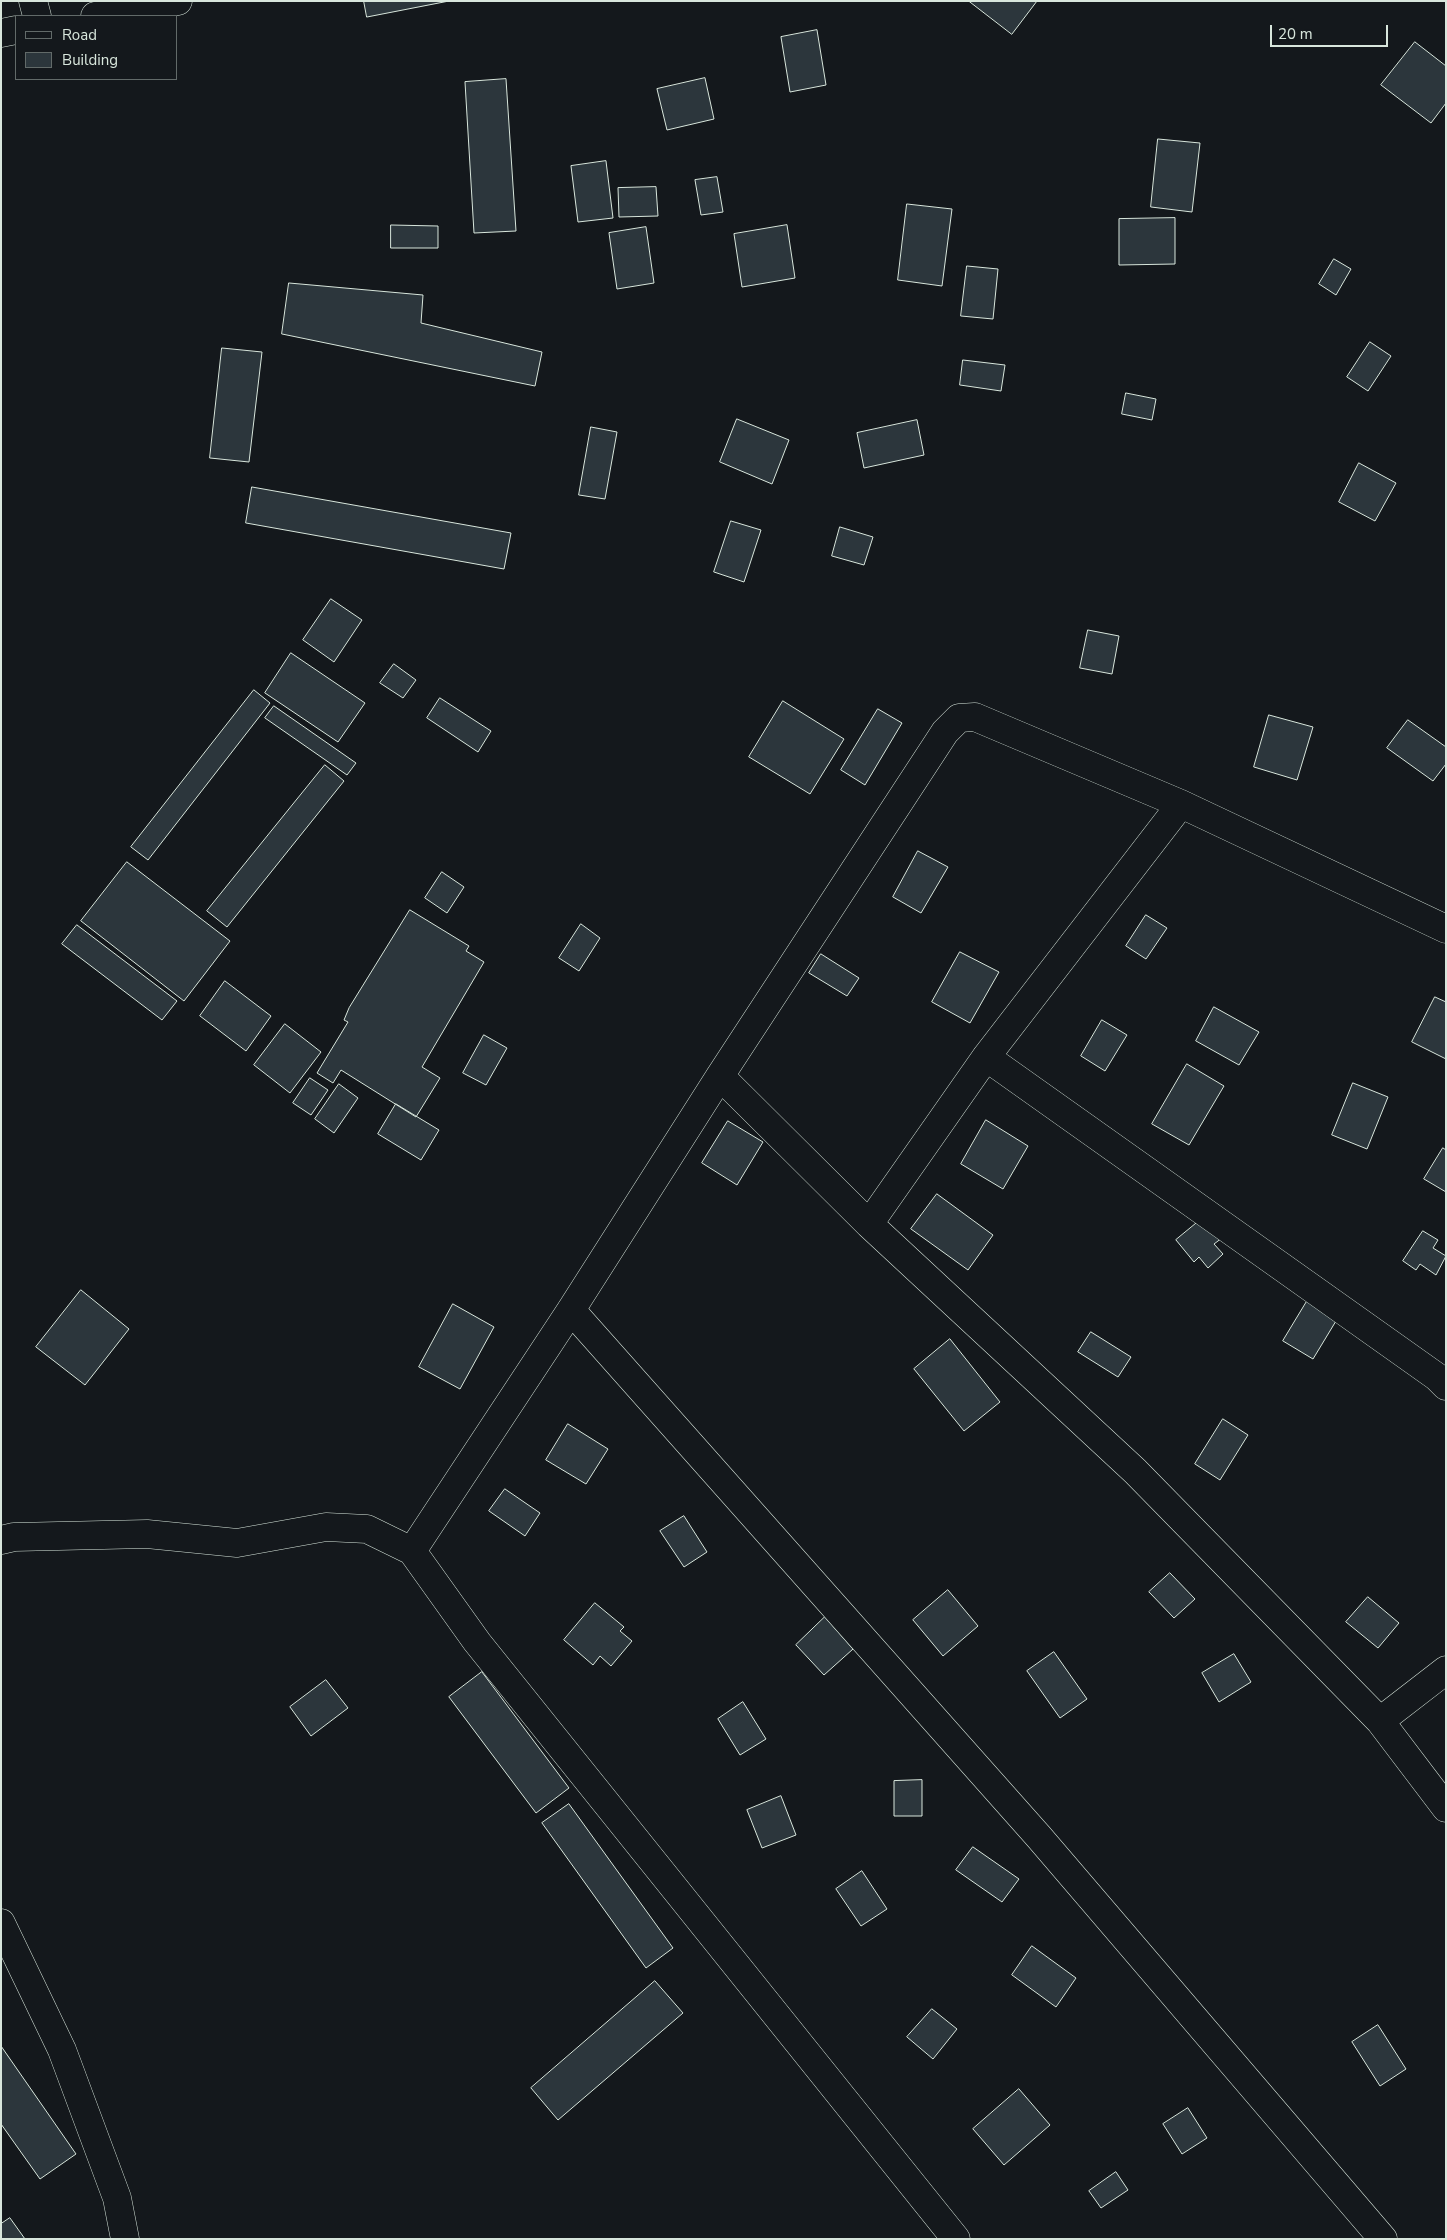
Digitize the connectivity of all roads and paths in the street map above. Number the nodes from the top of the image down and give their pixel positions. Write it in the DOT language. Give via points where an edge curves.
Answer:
graph roads {
  1 [pos="33,1"];
  2 [pos="178,1"];
  3 [pos="36,15"];
  4 [pos="101,15"];
  5 [pos="15,30"];
  6 [pos="1,33"];
  7 [pos="1180,804"];
  8 [pos="1446,929"];
  9 [pos="986,1057"];
  10 [pos="720,1076"];
  11 [pos="869,1224"];
  12 [pos="571,1310"];
  13 [pos="1446,1386"];
  14 [pos="1,1540"];
  15 [pos="412,1551"];
  16 [pos="1446,1670"];
  17 [pos="1380,1721"];
  18 [pos="1446,1808"];
  19 [pos="1,1923"];
  20 [pos="125,2239"];
  21 [pos="956,2239"];
  22 [pos="1383,2239"];
  1 -- 3 [label="street"];
  2 -- 4 [label="street"];
  5 -- 6 [label="street"];
  7 -- 8 [label="street"];
  7 -- 9 [label="street"];
  7 -- 10 [label="street" via="975,717 960,718 945,732"];
  9 -- 11 [label="street"];
  9 -- 13 [label="street"];
  10 -- 11 [label="street"];
  10 -- 12 [label="street"];
  11 -- 17 [label="street" via="1135,1471"];
  12 -- 15 [label="street"];
  12 -- 22 [label="street" via="1039,1837"];
  14 -- 15 [label="street" via="148,1534 237,1543 326,1527 367,1529"];
  15 -- 21 [label="street" via="477,1642"];
  16 -- 17 [label="street"];
  17 -- 18 [label="street"];
  19 -- 20 [label="street" via="62,2050 117,2198"];
}
